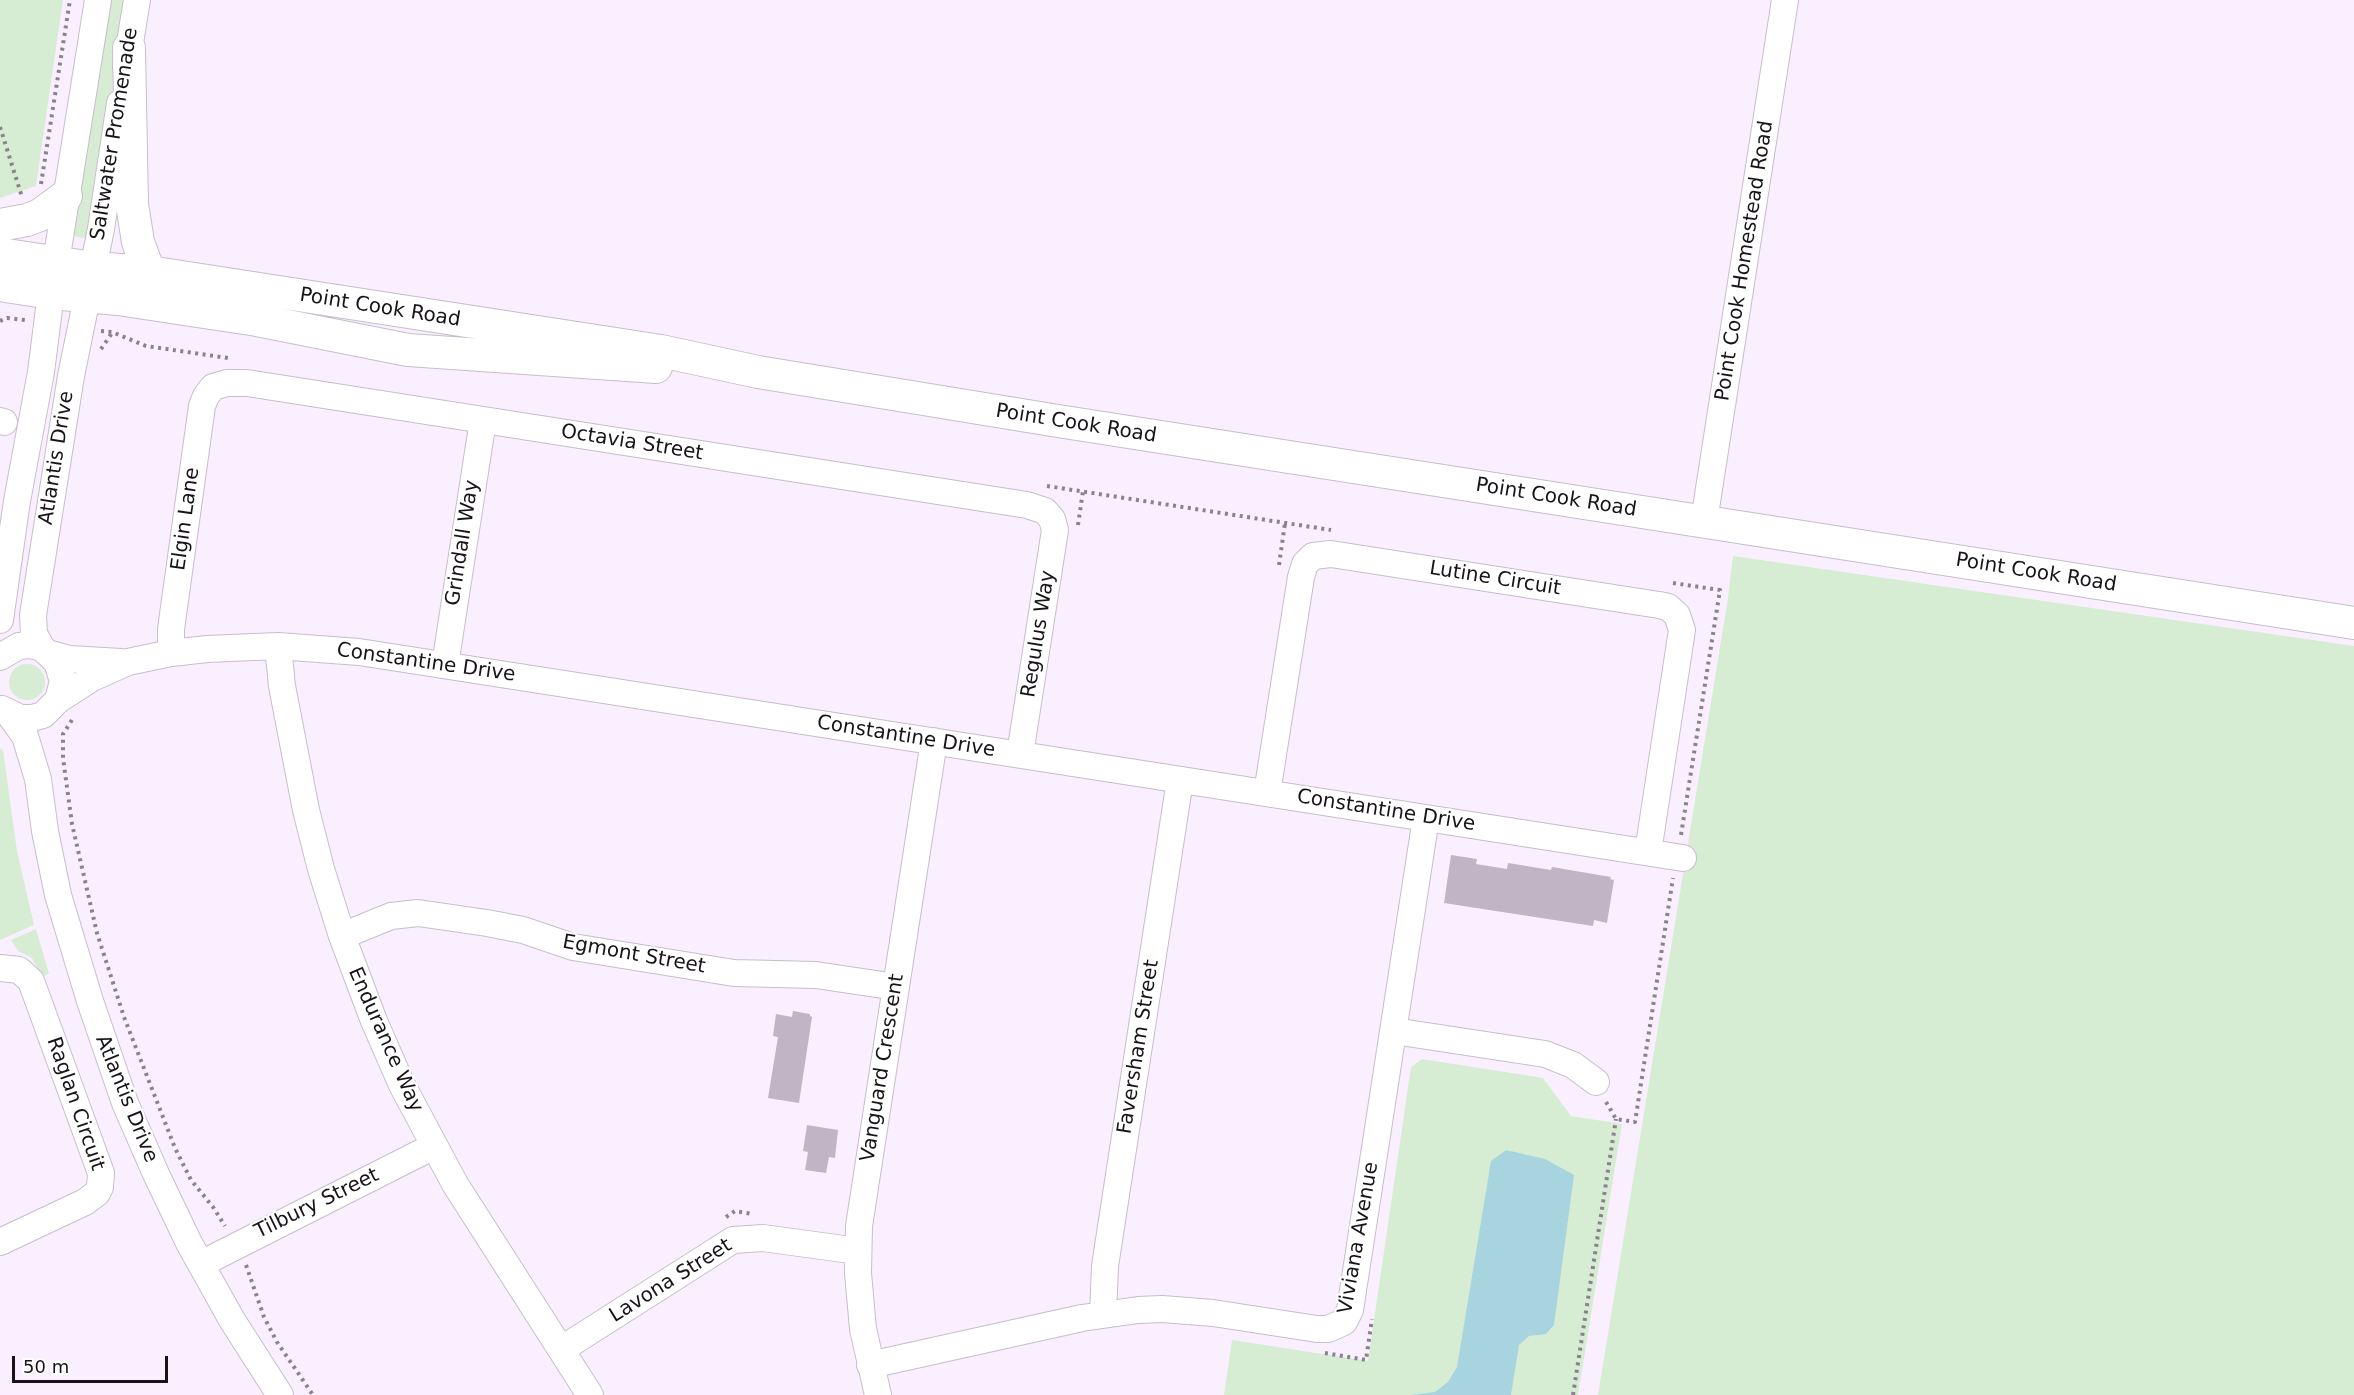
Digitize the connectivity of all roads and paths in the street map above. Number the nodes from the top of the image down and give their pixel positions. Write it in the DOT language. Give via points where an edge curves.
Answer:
graph roads {
  1 [pos="70,0"];
  2 [pos="98,0"];
  3 [pos="137,0"];
  4 [pos="1785,0"];
  5 [pos="129,48"];
  6 [pos="0,127"];
  7 [pos="53,192"];
  8 [pos="23,201"];
  9 [pos="0,225"];
  10 [pos="0,254"];
  11 [pos="56,263"];
  12 [pos="149,272"];
  13 [pos="89,282"];
  14 [pos="0,285"];
  15 [pos="51,293"];
  16 [pos="112,332"];
  17 [pos="97,356"];
  18 [pos="758,372"];
  19 [pos="213,387"];
  20 [pos="483,420"];
  21 [pos="9,498"];
  22 [pos="1049,515"];
  23 [pos="1704,521"];
  24 [pos="0,620"];
  25 [pos="2354,623"];
  26 [pos="278,646"];
  27 [pos="46,651"];
  28 [pos="171,653"];
  29 [pos="0,657"];
  30 [pos="128,662"];
  31 [pos="445,665"];
  32 [pos="84,683"];
  33 [pos="55,704"];
  34 [pos="3,710"];
  35 [pos="934,741"];
  36 [pos="1020,754"];
  37 [pos="38,779"];
  38 [pos="1180,780"];
  39 [pos="1267,793"];
  40 [pos="1426,818"];
  41 [pos="1648,852"];
  42 [pos="1683,858"];
  43 [pos="342,936"];
  44 [pos="0,968"];
  45 [pos="896,987"];
  46 [pos="1394,1031"];
  47 [pos="1596,1082"];
  48 [pos="1616,1119"];
  49 [pos="434,1146"];
  50 [pos="0,1242"];
  51 [pos="236,1245"];
  52 [pos="858,1251"];
  53 [pos="201,1264"];
  54 [pos="1373,1313"];
  55 [pos="1102,1314"];
  56 [pos="562,1349"];
  57 [pos="1321,1353"];
  58 [pos="870,1365"];
  59 [pos="272,1392"];
  60 [pos="313,1395"];
  61 [pos="590,1395"];
  62 [pos="878,1395"];
  63 [pos="1573,1395"];
  1 -- 7 [label="path" via="48,133"];
  2 -- 7 [label="street, Saltwater Promenade"];
  3 -- 5 [label="street, Saltwater Promenade"];
  4 -- 23 [label="street, Point Cook Homestead Road"];
  5 -- 12 [label="main road" via="132,204 138,242"];
  5 -- 13 [label="street, Saltwater Promenade"];
  6 -- 8 [label="path"];
  7 -- 9 [label="main road" via="40,215"];
  7 -- 11 [label="street, Saltwater Promenade"];
  10 -- 11 [label="main road, Point Cook Road"];
  11 -- 13 [label="main road, Point Cook Road"];
  11 -- 15 [label="street, Atlantis Drive"];
  12 -- 13 [label="main road, Point Cook Road"];
  12 -- 18 [label="main road, Point Cook Road" via="661,351"];
  13 -- 15 [label="main road, Point Cook Road"];
  13 -- 18 [label="main road, Point Cook Road" via="408,350"];
  13 -- 27 [label="street, Atlantis Drive" via="33,615 34,634"];
  14 -- 15 [label="main road, Point Cook Road"];
  15 -- 21 [label="street, Atlantis Drive" via="41,372"];
  16 -- 17 [label="path"];
  18 -- 23 [label="main road, Point Cook Road"];
  19 -- 20 [label="street, Octavia Street" via="247,383"];
  19 -- 28 [label="street, Elgin Lane" via="202,406"];
  20 -- 22 [label="street, Octavia Street" via="1027,505"];
  20 -- 31 [label="street, Grindall Way"];
  21 -- 24 [label="street, Atlantis Drive"];
  22 -- 36 [label="street, Regulus Way" via="1054,537"];
  23 -- 25 [label="main road, Point Cook Road"];
  26 -- 28 [label="street, Constantine Drive"];
  26 -- 31 [label="street, Constantine Drive" via="359,652"];
  26 -- 43 [label="street, Endurance Way" via="306,810"];
  27 -- 29 [label="street, Constantine Drive" via="19,646"];
  27 -- 30 [label="street, Constantine Drive" via="69,659"];
  27 -- 33 [label="street, Atlantis Drive" via="61,671 63,681"];
  28 -- 30 [label="street, Constantine Drive"];
  30 -- 32 [label="street, Constantine Drive"];
  31 -- 35 [label="street, Constantine Drive"];
  32 -- 33 [label="street, Constantine Drive"];
  32 -- 51 [label="path" via="86,701 63,734 63,749 72,824 97,933 124,1017 175,1148 191,1180"];
  33 -- 34 [label="street, Constantine Drive" via="43,715 32,718 20,718"];
  33 -- 37 [label="street, Atlantis Drive" via="42,747"];
  34 -- 37 [label="street, Atlantis Drive" via="25,736"];
  35 -- 36 [label="street, Constantine Drive"];
  35 -- 45 [label="street, Vanguard Crescent"];
  36 -- 38 [label="street, Constantine Drive"];
  37 -- 53 [label="street, Atlantis Drive" via="58,895 100,1032 140,1139"];
  38 -- 39 [label="street, Constantine Drive"];
  38 -- 55 [label="street, Faversham Street" via="1105,1266"];
  39 -- 40 [label="street, Constantine Drive"];
  39 -- 41 [label="street, Lutine Circuit" via="1300,578 1313,556 1331,554 1659,605 1677,615 1682,630"];
  40 -- 41 [label="street, Constantine Drive"];
  40 -- 46 [label="street, Viviana Avenue"];
  41 -- 42 [label="street, Constantine Drive"];
  43 -- 45 [label="street, Egmont Street" via="391,916 418,913 523,930 573,947 734,973 816,975"];
  43 -- 49 [label="street, Endurance Way" via="386,1051"];
  44 -- 50 [label="street, Raglan Circuit" via="19,970 31,981 101,1173 97,1192 85,1203"];
  45 -- 52 [label="street, Vanguard Crescent"];
  46 -- 47 [label="street" via="1545,1054 1573,1065"];
  46 -- 55 [label="street, Viviana Avenue" via="1350,1310 1344,1322 1317,1329 1186,1310"];
  48 -- 63 [label="path"];
  49 -- 51 [label="street, Tilbury Street"];
  49 -- 56 [label="street, Endurance Way" via="473,1215"];
  51 -- 53 [label="street, Tilbury Street"];
  51 -- 60 [label="path" via="272,1333"];
  52 -- 56 [label="street, Lavona Street" via="763,1238 733,1240"];
  52 -- 58 [label="street, Vanguard Crescent" via="863,1329"];
  53 -- 59 [label="street, Atlantis Drive"];
  54 -- 57 [label="path" via="1366,1360"];
  55 -- 58 [label="street, Viviana Avenue"];
  56 -- 61 [label="street, Endurance Way"];
  58 -- 62 [label="street, Vanguard Crescent"];
}
